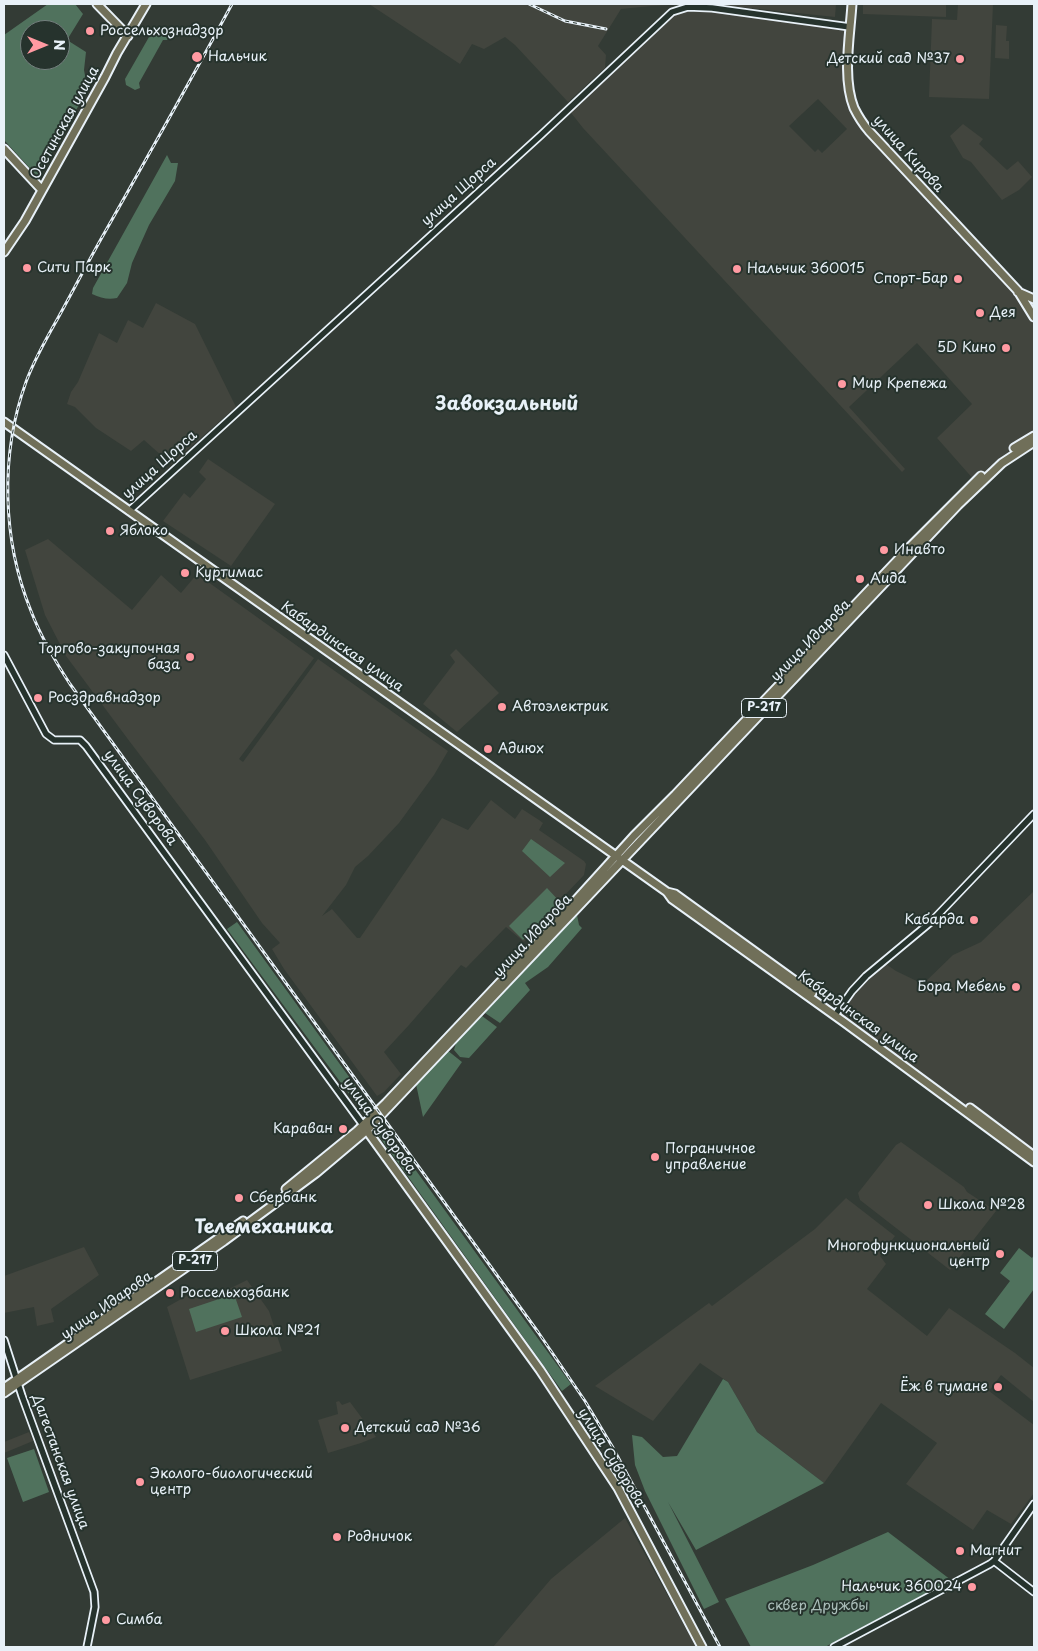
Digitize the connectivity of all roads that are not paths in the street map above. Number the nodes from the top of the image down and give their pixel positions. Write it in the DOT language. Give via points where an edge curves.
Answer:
graph roads {
  1 [pos="97,4"];
  2 [pos="146,4"];
  3 [pos="852,4"];
  4 [pos="850,27"];
  5 [pos="128,36"];
  6 [pos="4,149"];
  7 [pos="42,190"];
  8 [pos="4,252"];
  9 [pos="1018,292"];
  10 [pos="1034,299"];
  11 [pos="1034,304"];
  12 [pos="1034,315"];
  13 [pos="4,422"];
  14 [pos="1034,436"];
  15 [pos="1034,442"];
  16 [pos="128,511"];
  17 [pos="4,655"];
  18 [pos="6,665"];
  19 [pos="1034,814"];
  20 [pos="619,858"];
  21 [pos="836,1013"];
  22 [pos="365,1128"];
  23 [pos="1034,1156"];
  24 [pos="1034,1162"];
  25 [pos="4,1340"];
  26 [pos="18,1382"];
  27 [pos="4,1388"];
  28 [pos="4,1393"];
  29 [pos="1034,1504"];
  30 [pos="994,1561"];
  31 [pos="1034,1592"];
  32 [pos="87,1647"];
  33 [pos="702,1647"];
  34 [pos="834,1647"];
  1 -- 5 [label="main road"];
  2 -- 5 [label="main road, Осетинская улица"];
  3 -- 4 [label="main road, улица Кирова"];
  4 -- 9 [label="main road, улица Кирова" via="848,85 857,114 869,131"];
  4 -- 16 [label="street, улица Щорса" via="712,8 688,7 672,12"];
  5 -- 7 [label="main road, Осетинская улица"];
  6 -- 7 [label="main road"];
  7 -- 8 [label="main road, Осетинская улица"];
  9 -- 10 [label="main road"];
  9 -- 12 [label="main road, улица Кирова"];
  11 -- 12 [label="main road"];
  13 -- 16 [label="main road, Кабардинская улица"];
  14 -- 20 [label="main road, улица Идарова / Р-217" via="1003,456 941,515"];
  15 -- 20 [label="main road, улица Идарова / Р-217" via="1002,463 963,500"];
  16 -- 20 [label="main road, Кабардинская улица"];
  17 -- 18 [label="street, улица Суворова"];
  18 -- 22 [label="street, улица Суворова" via="46,734 54,740 80,740 86,746"];
  19 -- 21 [label="street" via="932,921 866,976"];
  20 -- 21 [label="main road, Кабардинская улица" via="672,899"];
  20 -- 22 [label="main road, улица Идарова / Р-217"];
  21 -- 23 [label="main road, Кабардинская улица"];
  21 -- 24 [label="main road, Кабардинская улица"];
  22 -- 26 [label="main road, улица Идарова / Р-217" via="229,1231 91,1325"];
  22 -- 33 [label="main road, улица Суворова" via="540,1370 618,1488"];
  25 -- 26 [label="street, Дагестанская улица"];
  26 -- 27 [label="main road, улица Идарова / Р-217"];
  26 -- 28 [label="main road, улица Идарова / Р-217"];
  26 -- 32 [label="street, Дагестанская улица" via="94,1592 95,1607"];
  29 -- 30 [label="street"];
  30 -- 31 [label="street"];
  30 -- 34 [label="street"];
}
